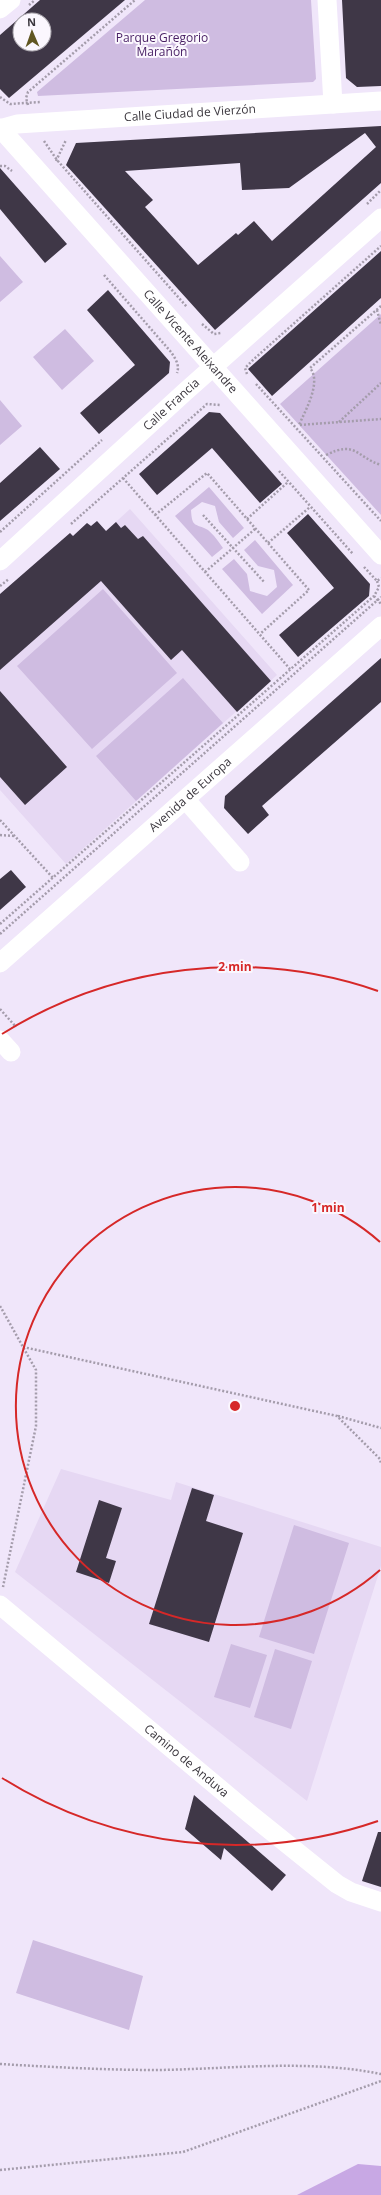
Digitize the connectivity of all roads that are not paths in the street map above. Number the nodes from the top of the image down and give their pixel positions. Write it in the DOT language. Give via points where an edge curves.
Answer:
graph roads {
  1 [pos="11,0"];
  2 [pos="327,0"];
  3 [pos="0,9"];
  4 [pos="381,102"];
  5 [pos="333,104"];
  6 [pos="0,129"];
  7 [pos="381,218"];
  8 [pos="213,367"];
  9 [pos="381,555"];
  10 [pos="0,561"];
  11 [pos="381,626"];
  12 [pos="186,800"];
  13 [pos="240,862"];
  14 [pos="0,963"];
  15 [pos="1,1597"];
  16 [pos="381,1902"];
  1 -- 3 [label="street"];
  2 -- 5 [label="street"];
  4 -- 5 [label="street, Calle Ciudad de Vierzón"];
  5 -- 6 [label="street, Calle Ciudad de Vierzón" via="17,124"];
  6 -- 8 [label="street, Calle Vicente Aleixandre"];
  7 -- 8 [label="street, Calle Francia"];
  8 -- 9 [label="street, Calle Vicente Aleixandre"];
  8 -- 10 [label="street, Calle Francia"];
  11 -- 12 [label="street, Avenida de Europa"];
  12 -- 13 [label="street"];
  12 -- 14 [label="street, Avenida de Europa"];
  15 -- 16 [label="street, Camino de Anduva" via="250,1814 337,1884 351,1892"];
}
